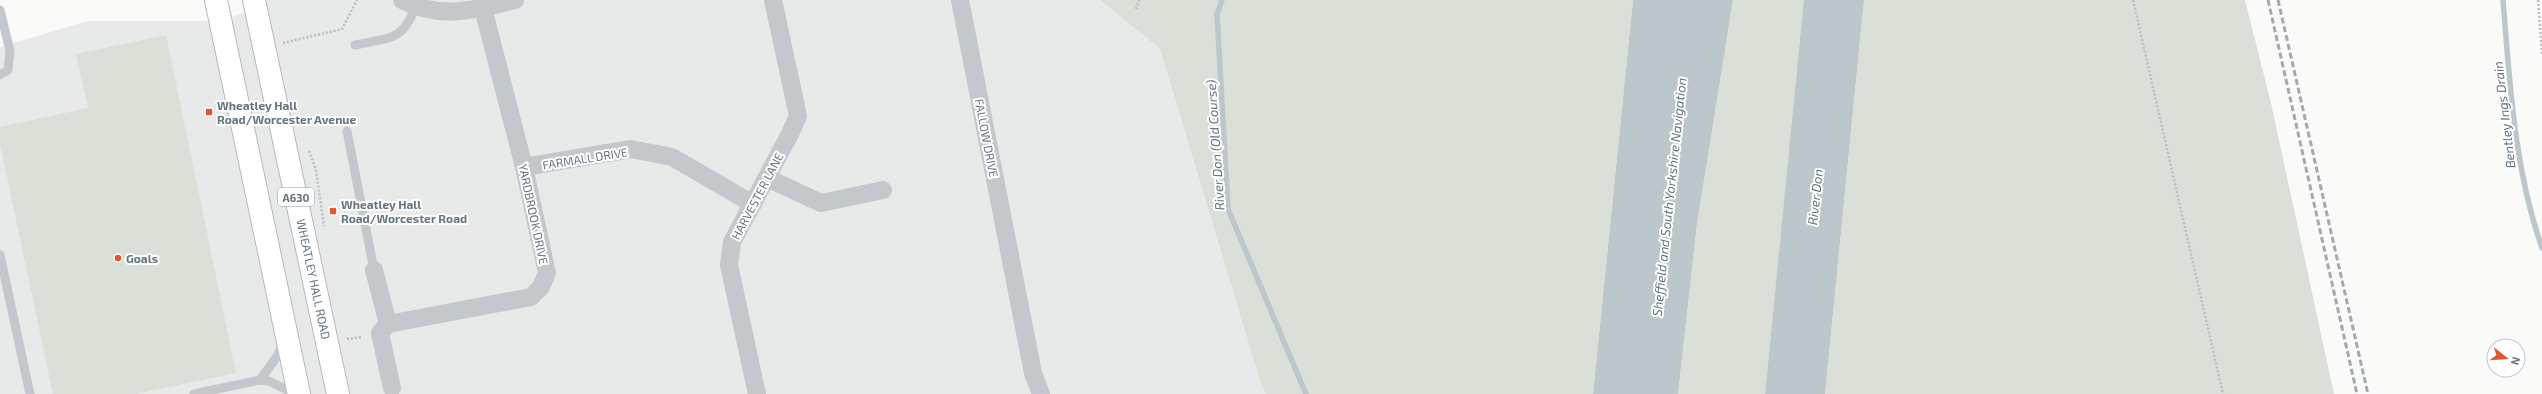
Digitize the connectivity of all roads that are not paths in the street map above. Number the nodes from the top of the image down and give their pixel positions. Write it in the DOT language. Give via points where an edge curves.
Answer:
graph roads {
  1 [pos="216,0"];
  2 [pos="254,0"];
  3 [pos="515,0"];
  4 [pos="772,0"];
  5 [pos="960,0"];
  6 [pos="412,2"];
  7 [pos="483,8"];
  8 [pos="0,10"];
  9 [pos="355,45"];
  10 [pos="0,75"];
  11 [pos="347,131"];
  12 [pos="524,168"];
  13 [pos="767,178"];
  14 [pos="883,190"];
  15 [pos="753,204"];
  16 [pos="0,255"];
  17 [pos="374,270"];
  18 [pos="384,329"];
  19 [pos="286,333"];
  20 [pos="260,380"];
  21 [pos="392,388"];
  22 [pos="30,394"];
  23 [pos="194,394"];
  24 [pos="295,394"];
  25 [pos="299,394"];
  26 [pos="338,394"];
  27 [pos="757,394"];
  28 [pos="1041,394"];
  1 -- 19 [label="highway"];
  2 -- 26 [label="highway, WHEATLEY HALL ROAD / A630"];
  3 -- 7 [label="street"];
  4 -- 13 [label="street, HARVESTER LANE" via="798,116"];
  5 -- 28 [label="street, FALLOW DRIVE" via="1032,373"];
  6 -- 7 [label="street" via="443,13"];
  6 -- 9 [label="lane" via="407,26 399,35"];
  7 -- 12 [label="street, YARDBROOK DRIVE"];
  8 -- 10 [label="lane" via="10,51 8,70"];
  11 -- 17 [label="lane"];
  12 -- 15 [label="street, FARMALL DRIVE" via="631,150 672,156"];
  12 -- 18 [label="street, YARDBROOK DRIVE" via="547,273 541,287 531,297"];
  13 -- 14 [label="street" via="821,203"];
  13 -- 15 [label="street, HARVESTER LANE"];
  15 -- 27 [label="street, HARVESTER LANE" via="732,242 729,265"];
  16 -- 22 [label="lane"];
  17 -- 18 [label="street"];
  18 -- 21 [label="street"];
  19 -- 20 [label="lane" via="278,355"];
  19 -- 25 [label="highway"];
  20 -- 23 [label="lane"];
  20 -- 24 [label="lane" via="269,381"];
}
